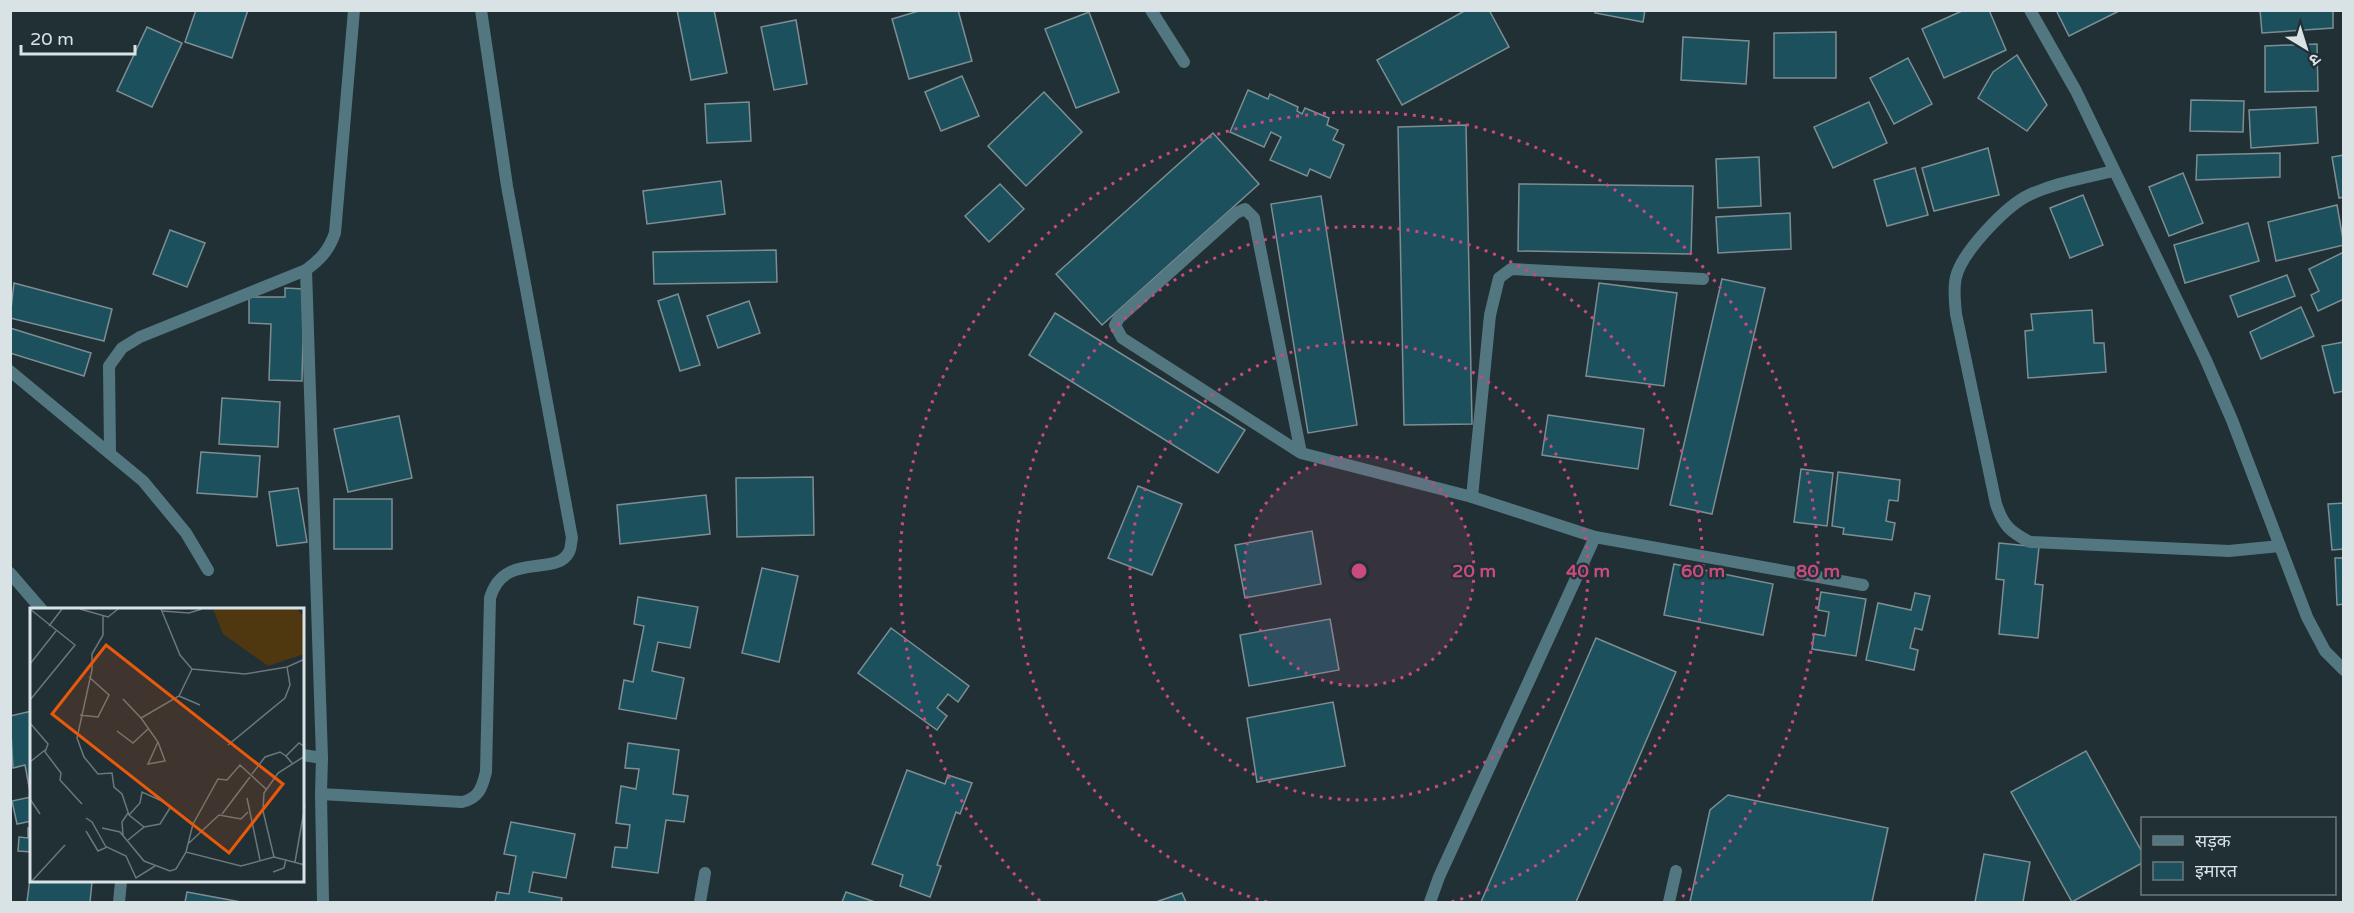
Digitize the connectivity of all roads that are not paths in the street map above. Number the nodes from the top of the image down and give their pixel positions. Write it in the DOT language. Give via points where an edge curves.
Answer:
graph roads {
  1 [pos="354,10"];
  2 [pos="481,10"];
  3 [pos="1151,10"];
  4 [pos="2030,10"];
  5 [pos="1184,62"];
  6 [pos="2113,171"];
  7 [pos="306,270"];
  8 [pos="1703,279"];
  9 [pos="10,371"];
  10 [pos="110,452"];
  11 [pos="1301,453"];
  12 [pos="1472,497"];
  13 [pos="1595,537"];
  14 [pos="2280,546"];
  15 [pos="208,570"];
  16 [pos="10,573"];
  17 [pos="1863,585"];
  18 [pos="40,608"];
  19 [pos="2343,670"];
  20 [pos="304,755"];
  21 [pos="322,758"];
  22 [pos="321,794"];
  23 [pos="1676,871"];
  24 [pos="705,873"];
  25 [pos="121,883"];
  26 [pos="119,903"];
  27 [pos="323,903"];
  28 [pos="700,903"];
  29 [pos="1430,903"];
  30 [pos="1669,903"];
  1 -- 7 [label="street" via="335,232 330,247"];
  2 -- 22 [label="street" via="507,186 572,538 570,552 564,558 501,576 494,585 490,598 486,772 481,790 473,799 462,802"];
  3 -- 5 [label="street"];
  4 -- 6 [label="street" via="2076,91"];
  6 -- 14 [label="street" via="2205,358"];
  6 -- 14 [label="street" via="2026,196 1982,237 1965,257 1956,276 1956,314 2003,523 2013,534 2030,542 2229,551"];
  7 -- 10 [label="street" via="140,337 122,348 109,366"];
  7 -- 21 [label="street"];
  8 -- 12 [label="street" via="1511,269 1499,278 1490,315"];
  9 -- 10 [label="street"];
  10 -- 15 [label="street" via="165,505"];
  11 -- 11 [label="street" via="1122,338 1115,326 1119,318 1245,209 1254,218"];
  11 -- 12 [label="street"];
  12 -- 13 [label="street"];
  13 -- 17 [label="street"];
  13 -- 29 [label="street"];
  14 -- 19 [label="street" via="2307,617 2325,651"];
  16 -- 18 [label="street"];
  20 -- 21 [label="street"];
  21 -- 22 [label="street"];
  22 -- 27 [label="street"];
  23 -- 30 [label="street"];
  24 -- 28 [label="street"];
  25 -- 26 [label="street"];
}
